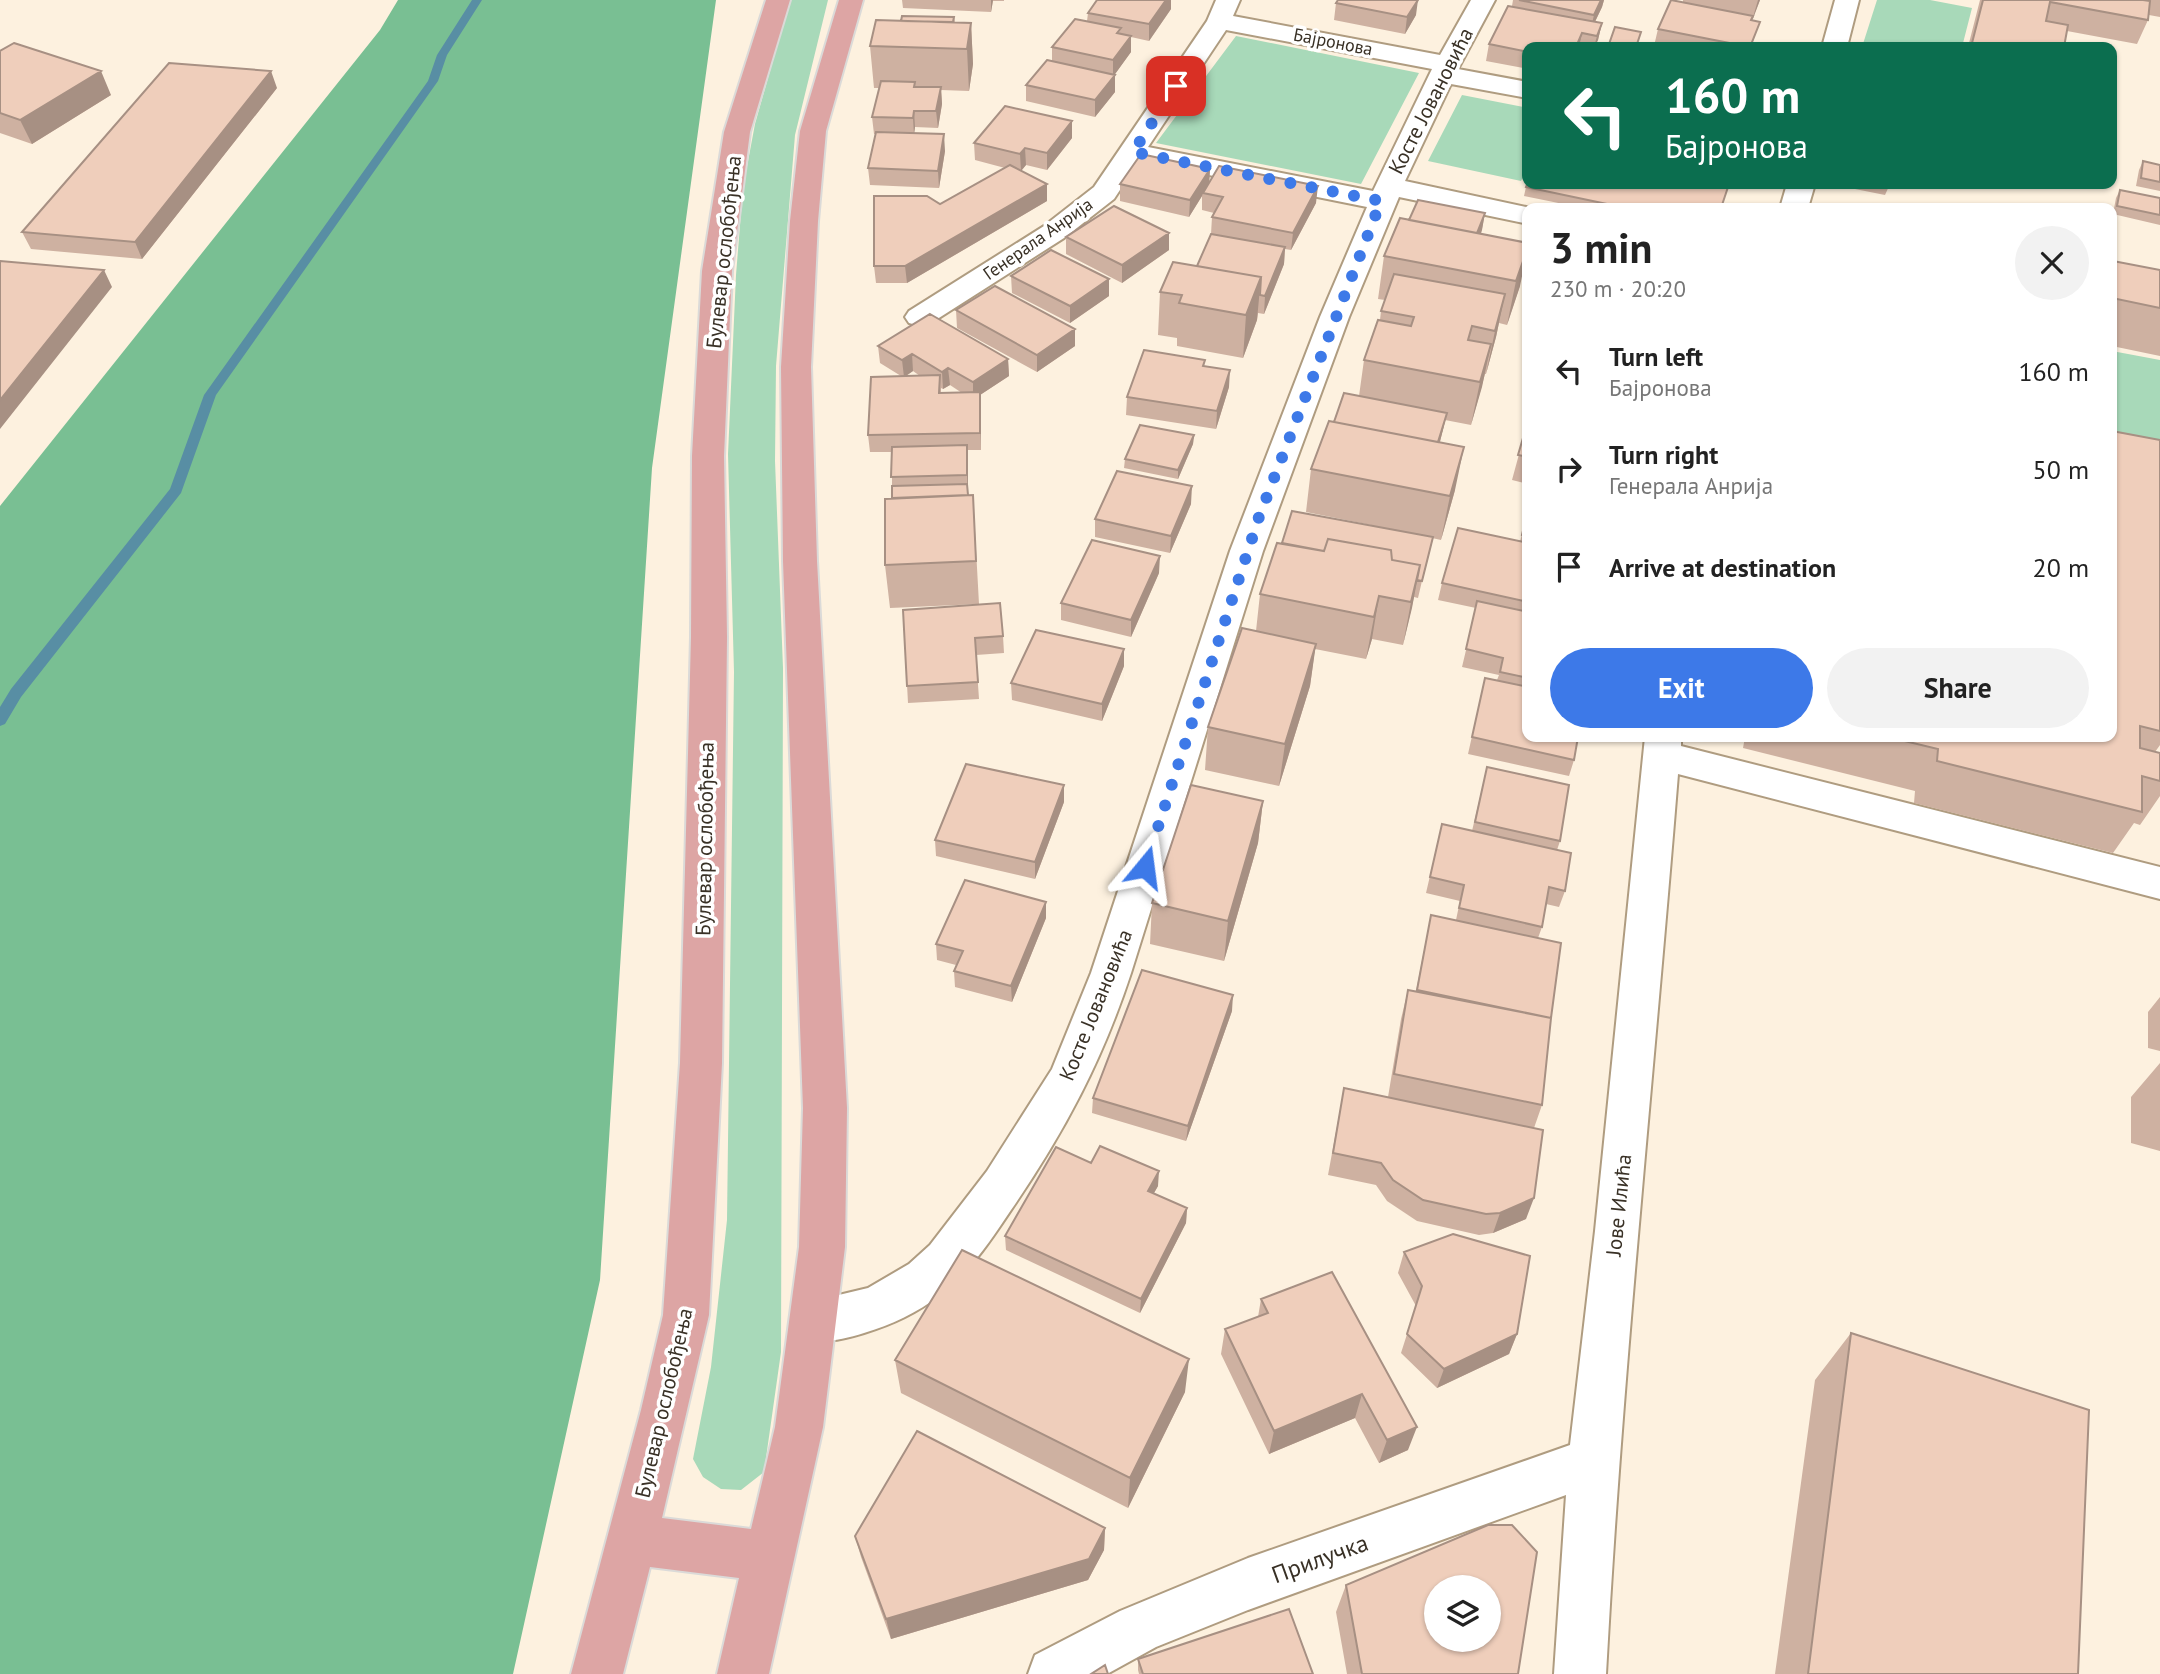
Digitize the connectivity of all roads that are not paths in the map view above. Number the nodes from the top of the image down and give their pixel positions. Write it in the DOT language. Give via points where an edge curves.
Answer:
graph roads {
  1 [pos="778,0"];
  2 [pos="851,0"];
  3 [pos="1483,0"];
  4 [pos="1847,0"];
  5 [pos="1224,10"];
  6 [pos="1836,42"];
  7 [pos="1444,69"];
  8 [pos="1522,88"];
  9 [pos="1133,152"];
  10 [pos="1385,194"];
  11 [pos="1522,215"];
  12 [pos="920,317"];
  13 [pos="1662,746"];
  14 [pos="2160,883"];
  15 [pos="813,1321"];
  16 [pos="1593,1461"];
  17 [pos="632,1540"];
  18 [pos="769,1556"];
  19 [pos="597,1674"];
  20 [pos="743,1674"];
  21 [pos="1054,1674"];
  22 [pos="1580,1674"];
  1 -- 17 [label="main road, Булевар ослобођења" via="737,132 717,271 708,456 701,1077 694,1205 686,1315"];
  2 -- 15 [label="main road" via="814,131 796,367 802,617 825,1108 821,1247"];
  3 -- 7 [label="street, Косте Јовановића"];
  4 -- 6 [label="street"];
  5 -- 7 [label="street, Бајронова"];
  5 -- 9 [label="street, Генерала Анрија"];
  7 -- 8 [label="street, Бајронова"];
  7 -- 10 [label="street, Косте Јовановића"];
  9 -- 10 [label="street"];
  9 -- 12 [label="street, Генерала Анрија" via="1104,193 1084,211"];
  10 -- 11 [label="street"];
  10 -- 15 [label="street, Косте Јовановића" via="1259,517 1159,816 1124,942 1074,1070 1030,1144 946,1262 870,1312"];
  13 -- 14 [label="street"];
  13 -- 16 [label="street, Јове Илића"];
  15 -- 18 [label="main road" via="799,1427"];
  16 -- 21 [label="street, Прилучка" via="1248,1584 1138,1629"];
  16 -- 22 [label="street, Јове Илића"];
  17 -- 18 [label="main road"];
  17 -- 19 [label="main road, Булевар ослобођења"];
  18 -- 20 [label="main road"];
}
